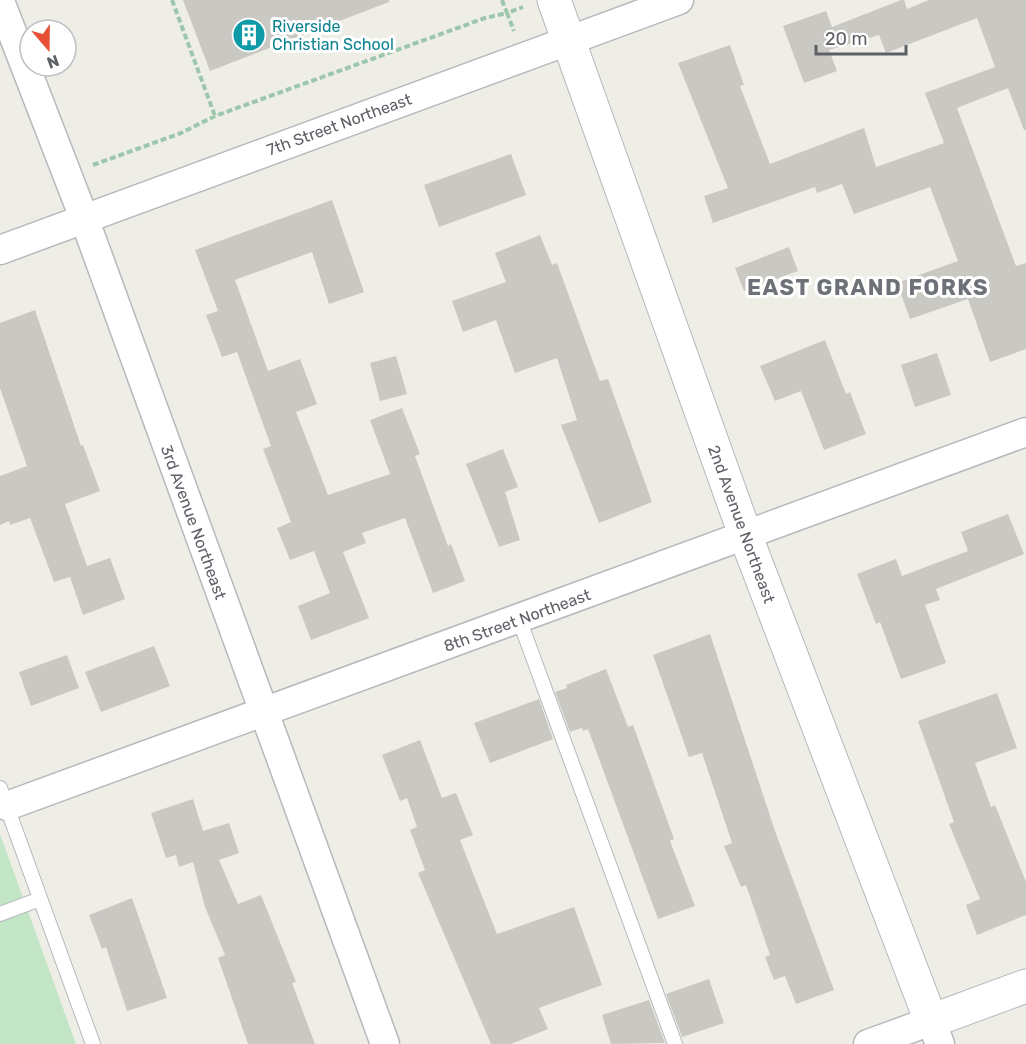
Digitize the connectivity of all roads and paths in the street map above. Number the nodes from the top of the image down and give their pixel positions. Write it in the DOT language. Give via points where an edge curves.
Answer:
graph roads {
  1 [pos="172,0"];
  2 [pos="502,0"];
  3 [pos="680,0"];
  4 [pos="0,1"];
  5 [pos="539,3"];
  6 [pos="507,13"];
  7 [pos="568,40"];
  8 [pos="524,57"];
  9 [pos="215,117"];
  10 [pos="66,175"];
  11 [pos="84,218"];
  12 [pos="0,250"];
  13 [pos="1026,432"];
  14 [pos="746,537"];
  15 [pos="519,620"];
  16 [pos="263,712"];
  17 [pos="3,797"];
  18 [pos="40,899"];
  19 [pos="0,914"];
  20 [pos="1026,986"];
  21 [pos="935,1033"];
  22 [pos="93,1044"];
  23 [pos="386,1044"];
  24 [pos="675,1044"];
  25 [pos="868,1044"];
  1 -- 9 [label="path"];
  2 -- 6 [label="path"];
  3 -- 7 [label="street, 7th Street Northeast"];
  4 -- 10 [label="street, 3rd Avenue Northeast"];
  5 -- 6 [label="path"];
  5 -- 7 [label="street, 2nd Avenue Northeast"];
  6 -- 8 [label="path"];
  6 -- 9 [label="path"];
  7 -- 8 [label="street, 7th Street Northeast"];
  7 -- 14 [label="street, 2nd Avenue Northeast"];
  8 -- 11 [label="street, 7th Street Northeast"];
  9 -- 10 [label="path"];
  10 -- 11 [label="street, 3rd Avenue Northeast"];
  11 -- 12 [label="street, 7th Street Northeast"];
  11 -- 16 [label="street, 3rd Avenue Northeast"];
  13 -- 14 [label="street, 8th Street Northeast"];
  14 -- 15 [label="street, 8th Street Northeast"];
  14 -- 21 [label="street, 2nd Avenue Northeast"];
  15 -- 16 [label="street, 8th Street Northeast"];
  15 -- 24 [label="lane"];
  16 -- 17 [label="street, 8th Street Northeast"];
  16 -- 23 [label="street, 3rd Avenue Northeast"];
  17 -- 18 [label="lane"];
  18 -- 19 [label="lane"];
  18 -- 22 [label="lane"];
  20 -- 21 [label="street"];
  21 -- 25 [label="street"];
}
